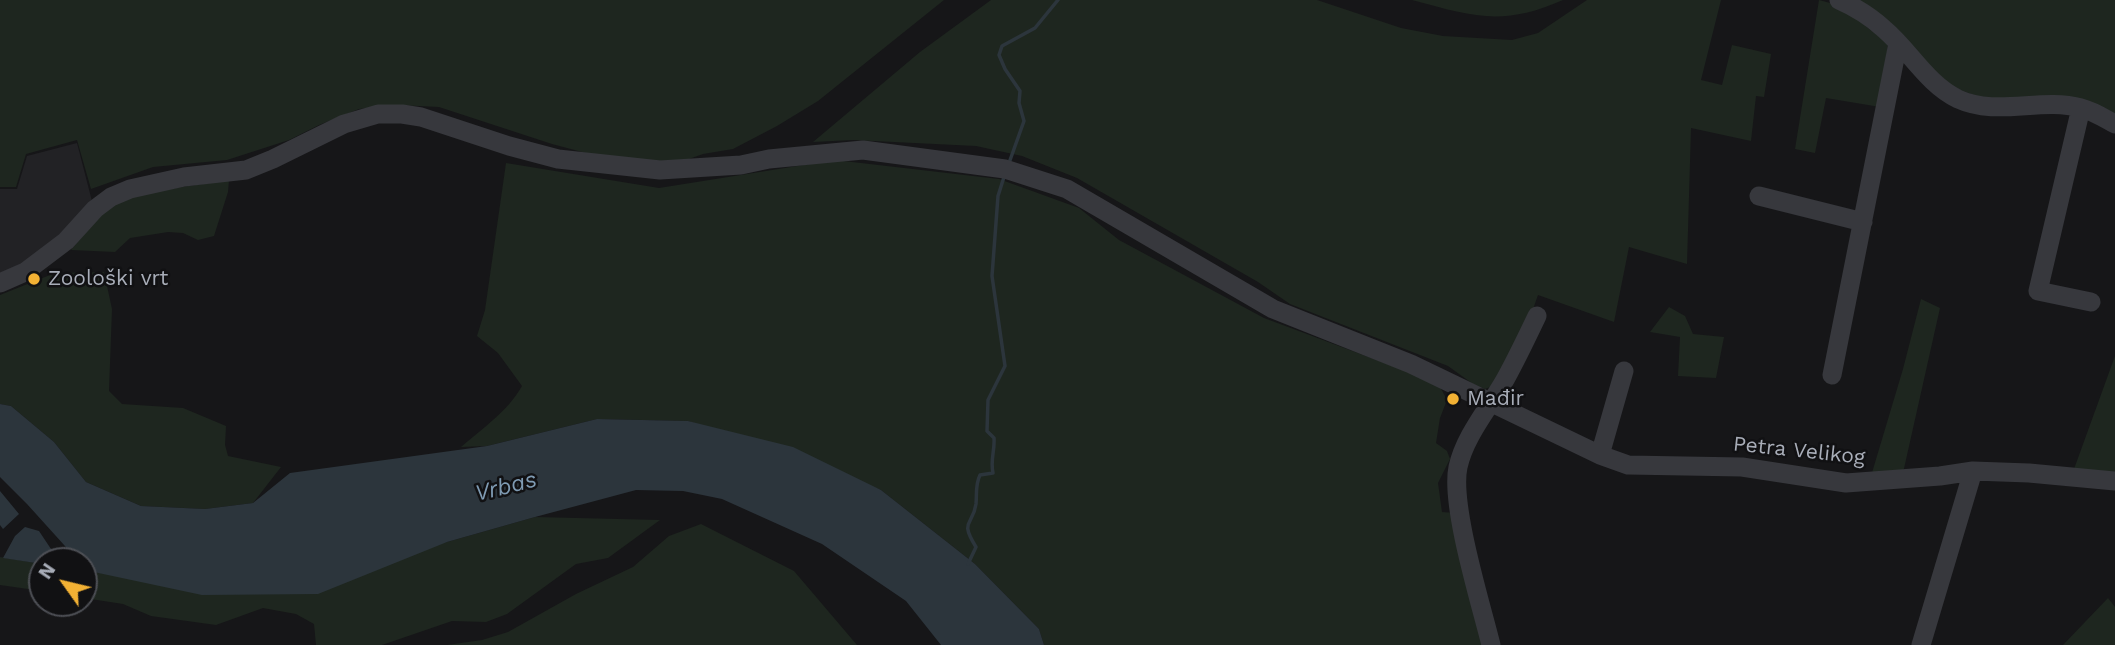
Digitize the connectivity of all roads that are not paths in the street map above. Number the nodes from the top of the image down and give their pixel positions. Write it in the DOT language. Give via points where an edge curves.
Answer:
graph roads {
  1 [pos="1839,0"];
  2 [pos="1898,43"];
  3 [pos="2081,108"];
  4 [pos="2115,124"];
  5 [pos="1759,196"];
  6 [pos="1863,222"];
  7 [pos="0,283"];
  8 [pos="2091,302"];
  9 [pos="1537,316"];
  10 [pos="1623,371"];
  11 [pos="1832,375"];
  12 [pos="1490,403"];
  13 [pos="1600,455"];
  14 [pos="1973,471"];
  15 [pos="2115,481"];
  16 [pos="1491,645"];
  17 [pos="1920,645"];
  1 -- 2 [label="street" via="1874,20"];
  2 -- 3 [label="street" via="1942,89 1971,103"];
  2 -- 6 [label="street"];
  3 -- 4 [label="street"];
  3 -- 8 [label="street" via="2038,291"];
  5 -- 6 [label="street"];
  6 -- 11 [label="street"];
  7 -- 12 [label="street, Petra Velikog" via="25,272 66,241 111,197 184,177 246,170 344,124 378,114 421,117 558,159 615,167 660,170 741,165 863,150 1010,171 1067,189 1273,309 1411,364"];
  9 -- 12 [label="street"];
  10 -- 13 [label="street"];
  12 -- 13 [label="street, Petra Velikog"];
  12 -- 16 [label="street" via="1463,452 1457,481 1464,534"];
  13 -- 14 [label="street, Petra Velikog" via="1628,465 1742,467 1846,483"];
  14 -- 15 [label="street, Petra Velikog"];
  14 -- 17 [label="street"];
}
